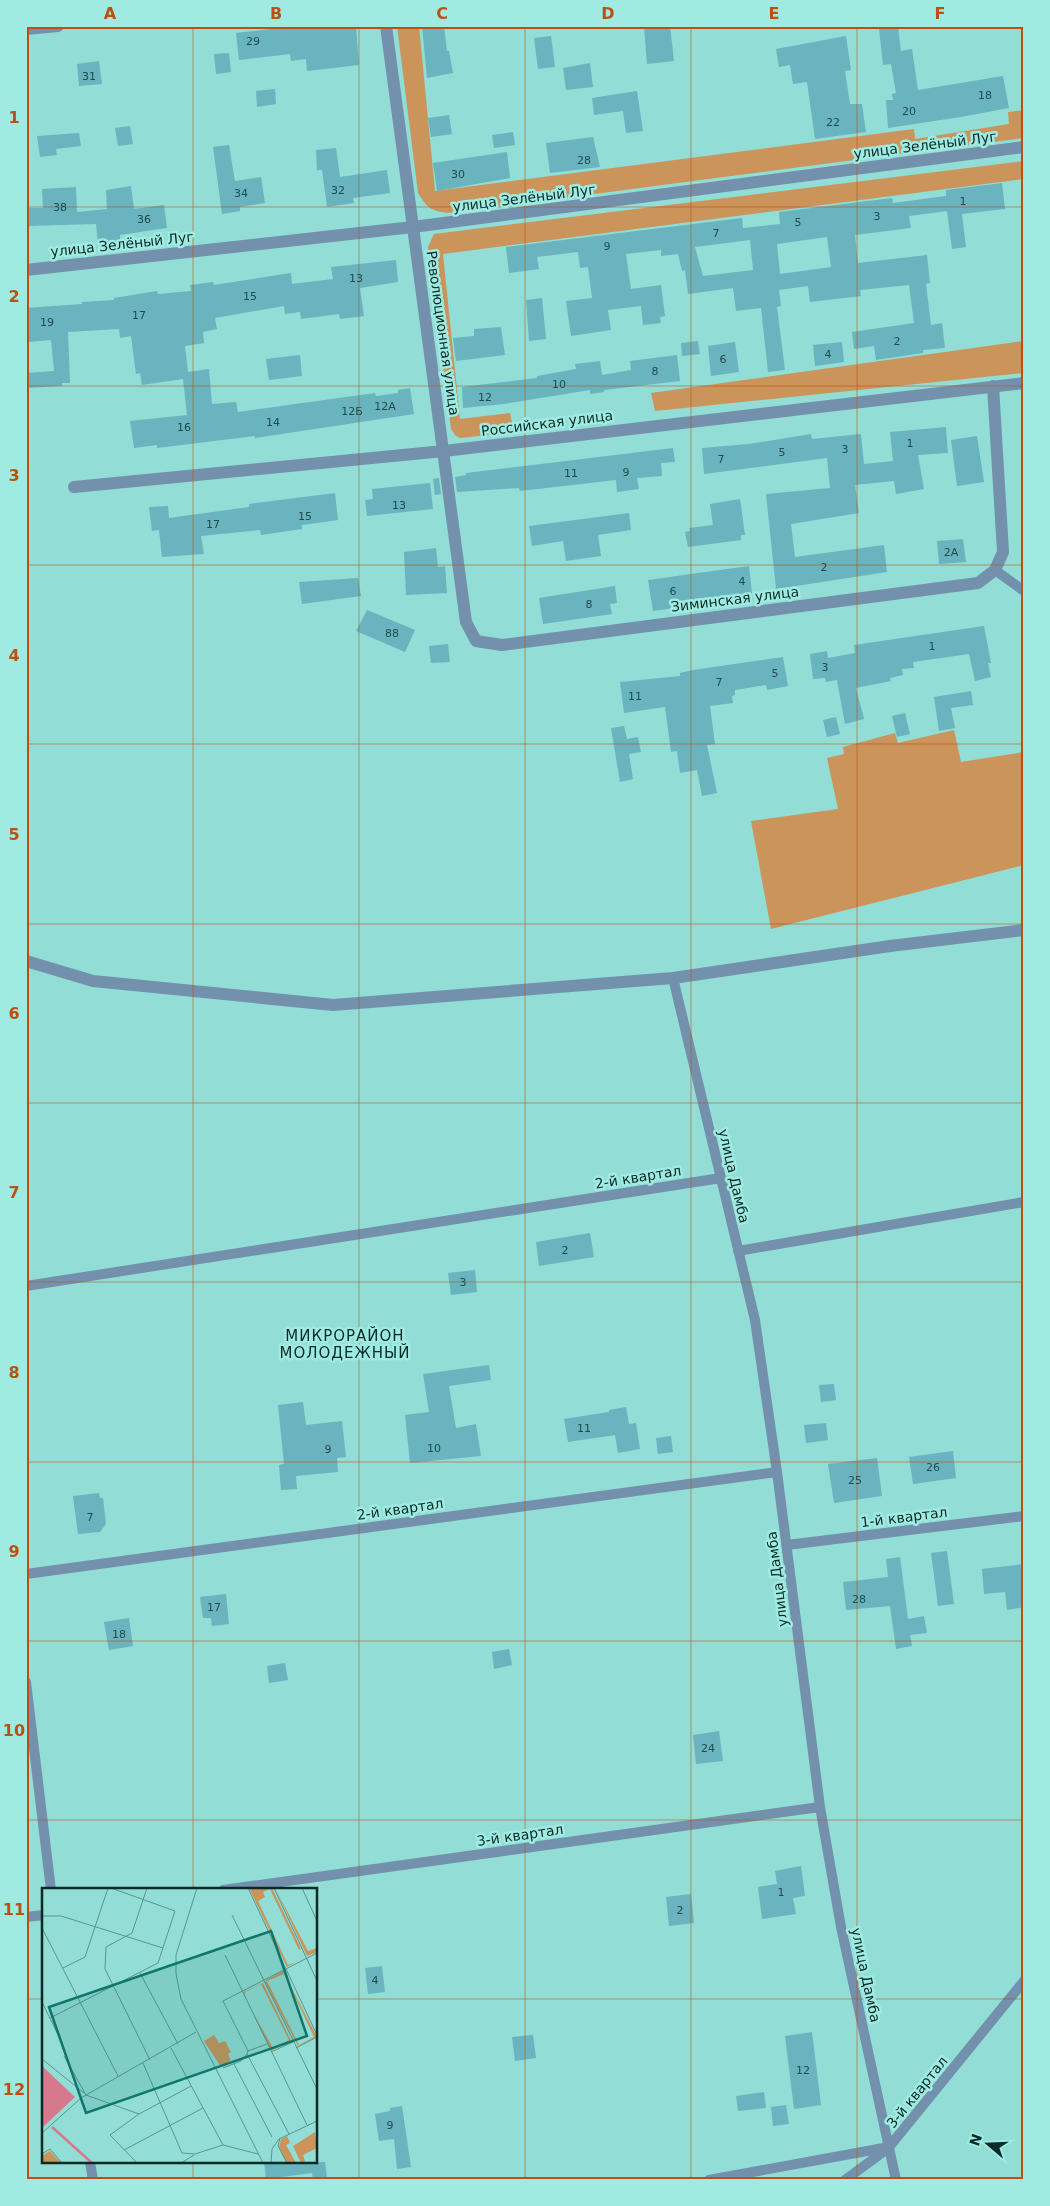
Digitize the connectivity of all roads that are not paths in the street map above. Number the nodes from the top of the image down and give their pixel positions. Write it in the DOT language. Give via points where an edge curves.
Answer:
graph roads {
  1 [pos="58,26"];
  2 [pos="386,26"];
  3 [pos="26,29"];
  4 [pos="1024,147"];
  5 [pos="413,227"];
  6 [pos="26,270"];
  7 [pos="1024,383"];
  8 [pos="993,386"];
  9 [pos="444,451"];
  10 [pos="74,487"];
  11 [pos="995,570"];
  12 [pos="1024,591"];
  13 [pos="476,641"];
  14 [pos="1024,930"];
  15 [pos="26,961"];
  16 [pos="673,978"];
  17 [pos="721,1178"];
  18 [pos="1024,1202"];
  19 [pos="738,1251"];
  20 [pos="26,1286"];
  21 [pos="777,1472"];
  22 [pos="1024,1516"];
  23 [pos="787,1545"];
  24 [pos="26,1574"];
  25 [pos="26,1682"];
  26 [pos="820,1807"];
  27 [pos="51,1888"];
  28 [pos="237,1888"];
  29 [pos="42,1915"];
  30 [pos="26,1917"];
  31 [pos="1024,1981"];
  32 [pos="889,2147"];
  33 [pos="90,2164"];
  34 [pos="93,2180"];
  35 [pos="709,2180"];
  36 [pos="845,2180"];
  37 [pos="896,2180"];
  1 -- 3 [label="street"];
  2 -- 5 [label="street, Революционная улица"];
  4 -- 5 [label="street, улица Зелёный Луг"];
  5 -- 6 [label="street, улица Зелёный Луг"];
  5 -- 9 [label="street, Революционная улица"];
  7 -- 8 [label="street, Российская улица"];
  8 -- 9 [label="street, Российская улица"];
  8 -- 11 [label="street" via="1003,552"];
  9 -- 10 [label="street, Российская улица"];
  9 -- 13 [label="street, Революционная улица" via="466,622"];
  11 -- 12 [label="lane"];
  11 -- 13 [label="street, Зиминская улица" via="978,583 502,645"];
  14 -- 16 [label="street"];
  15 -- 16 [label="street" via="93,981 334,1005"];
  16 -- 17 [label="lane, улица Дамба"];
  17 -- 19 [label="lane, улица Дамба"];
  17 -- 20 [label="lane, 2-й квартал"];
  18 -- 19 [label="lane"];
  19 -- 21 [label="lane, улица Дамба" via="755,1320"];
  21 -- 23 [label="lane, улица Дамба"];
  21 -- 24 [label="lane, 2-й квартал"];
  22 -- 23 [label="lane, 1-й квартал"];
  23 -- 26 [label="lane, улица Дамба"];
  25 -- 27 [label="lane"];
  26 -- 28 [label="lane, 3-й квартал"];
  26 -- 32 [label="lane, улица Дамба" via="841,1926"];
  29 -- 30 [label="lane"];
  31 -- 32 [label="lane, 3-й квартал"];
  32 -- 35 [label="lane, 3-й квартал"];
  32 -- 36 [label="lane"];
  32 -- 37 [label="lane, улица Дамба"];
  33 -- 34 [label="lane"];
}
